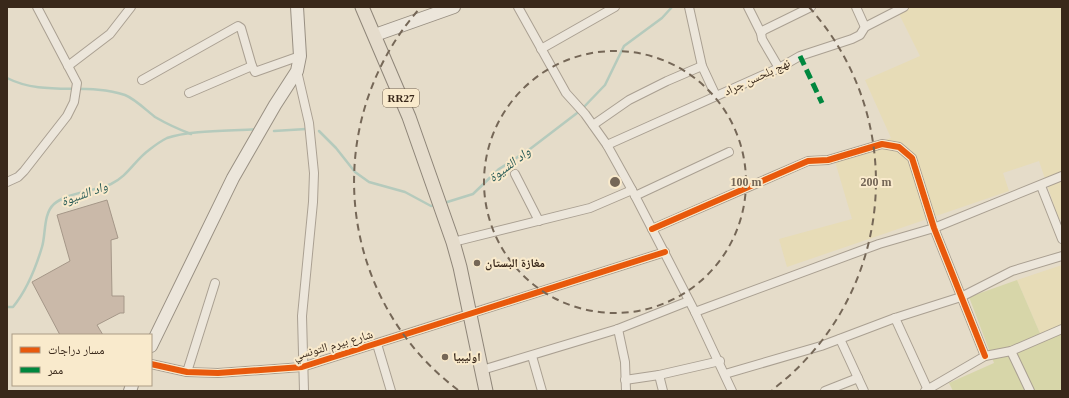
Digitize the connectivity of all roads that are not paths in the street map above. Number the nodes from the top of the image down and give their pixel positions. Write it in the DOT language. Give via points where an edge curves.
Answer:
graph roads {
  1 [pos="37,7"];
  2 [pos="131,7"];
  3 [pos="297,7"];
  4 [pos="362,7"];
  5 [pos="454,7"];
  6 [pos="518,7"];
  7 [pos="615,7"];
  8 [pos="689,7"];
  9 [pos="748,7"];
  10 [pos="811,7"];
  11 [pos="856,7"];
  12 [pos="904,7"];
  13 [pos="865,27"];
  14 [pos="761,33"];
  15 [pos="375,35"];
  16 [pos="541,49"];
  17 [pos="300,56"];
  18 [pos="68,66"];
  19 [pos="252,66"];
  20 [pos="702,66"];
  21 [pos="778,68"];
  22 [pos="298,71"];
  23 [pos="142,80"];
  24 [pos="189,93"];
  25 [pos="716,96"];
  26 [pos="593,125"];
  27 [pos="606,145"];
  28 [pos="729,152"];
  29 [pos="515,174"];
  30 [pos="1062,176"];
  31 [pos="7,182"];
  32 [pos="1041,186"];
  33 [pos="633,193"];
  34 [pos="539,221"];
  35 [pos="934,228"];
  36 [pos="652,229"];
  37 [pos="1062,239"];
  38 [pos="453,242"];
  39 [pos="665,252"];
  40 [pos="1062,256"];
  41 [pos="215,283"];
  42 [pos="961,297"];
  43 [pos="689,301"];
  44 [pos="695,312"];
  45 [pos="471,315"];
  46 [pos="895,318"];
  47 [pos="618,328"];
  48 [pos="1062,329"];
  49 [pos="840,338"];
  50 [pos="152,344"];
  51 [pos="376,344"];
  52 [pos="1011,351"];
  53 [pos="532,356"];
  54 [pos="985,356"];
  55 [pos="720,361"];
  56 [pos="152,364"];
  57 [pos="302,367"];
  58 [pos="482,370"];
  59 [pos="187,372"];
  60 [pos="659,374"];
  61 [pos="725,374"];
  62 [pos="858,378"];
  63 [pos="625,380"];
  64 [pos="926,390"];
  65 [pos="304,391"];
  66 [pos="391,391"];
  67 [pos="486,391"];
  68 [pos="542,391"];
  69 [pos="626,391"];
  70 [pos="663,391"];
  71 [pos="732,391"];
  72 [pos="826,391"];
  73 [pos="864,391"];
  74 [pos="1030,391"];
  1 -- 18 [label="street"];
  2 -- 18 [label="street" via="110,34"];
  3 -- 17 [label="street"];
  4 -- 15 [label="main road, RR27"];
  5 -- 15 [label="street"];
  6 -- 16 [label="street"];
  7 -- 16 [label="street"];
  8 -- 20 [label="street"];
  9 -- 14 [label="street"];
  10 -- 14 [label="street"];
  11 -- 13 [label="street"];
  12 -- 13 [label="street, نهج بلحسن جراد"];
  13 -- 21 [label="street, نهج بلحسن جراد" via="860,35 852,39 800,56"];
  14 -- 21 [label="street"];
  15 -- 38 [label="main road, RR27" via="409,117"];
  16 -- 26 [label="street" via="566,93"];
  17 -- 19 [label="street" via="257,72"];
  17 -- 22 [label="street"];
  18 -- 31 [label="street" via="77,83 74,102 67,116 24,171"];
  19 -- 23 [label="street" via="238,26"];
  19 -- 24 [label="street"];
  20 -- 25 [label="street"];
  20 -- 26 [label="street" via="629,100"];
  21 -- 25 [label="street, نهج بلحسن جراد"];
  22 -- 50 [label="street" via="275,105 233,178"];
  22 -- 57 [label="street" via="309,123 314,173 302,316"];
  25 -- 27 [label="street, نهج بلحسن جراد"];
  26 -- 27 [label="street"];
  27 -- 33 [label="street"];
  28 -- 33 [label="street"];
  29 -- 34 [label="street"];
  30 -- 32 [label="street"];
  32 -- 35 [label="street"];
  32 -- 37 [label="street"];
  33 -- 34 [label="street" via="590,208"];
  33 -- 36 [label="street"];
  34 -- 38 [label="street"];
  35 -- 36 [label="street" via="912,158 899,147 882,144 828,160 808,160"];
  35 -- 42 [label="street"];
  35 -- 44 [label="street" via="871,247"];
  36 -- 39 [label="street"];
  38 -- 45 [label="main road, RR27"];
  39 -- 43 [label="street"];
  39 -- 45 [label="street, شارع بيرم التونسي"];
  40 -- 42 [label="street" via="1012,271"];
  41 -- 59 [label="street"];
  42 -- 46 [label="street"];
  42 -- 54 [label="street"];
  43 -- 44 [label="street"];
  43 -- 47 [label="street"];
  44 -- 55 [label="street"];
  45 -- 51 [label="street, شارع بيرم التونسي"];
  45 -- 58 [label="main road, RR27"];
  46 -- 49 [label="street"];
  46 -- 64 [label="street"];
  47 -- 53 [label="street"];
  47 -- 63 [label="street"];
  48 -- 52 [label="street"];
  49 -- 61 [label="street"];
  49 -- 62 [label="street"];
  51 -- 57 [label="street, شارع بيرم التونسي"];
  51 -- 66 [label="street"];
  52 -- 54 [label="street"];
  52 -- 74 [label="street"];
  53 -- 58 [label="street"];
  53 -- 68 [label="street"];
  54 -- 64 [label="street"];
  55 -- 60 [label="street"];
  55 -- 61 [label="street"];
  56 -- 59 [label="street, شارع بيرم التونسي"];
  57 -- 59 [label="street, شارع بيرم التونسي" via="218,374"];
  57 -- 65 [label="street"];
  58 -- 67 [label="main road, RR27"];
  60 -- 63 [label="street"];
  60 -- 70 [label="street"];
  61 -- 71 [label="street"];
  62 -- 72 [label="street"];
  62 -- 73 [label="street"];
  63 -- 69 [label="street"];
}
